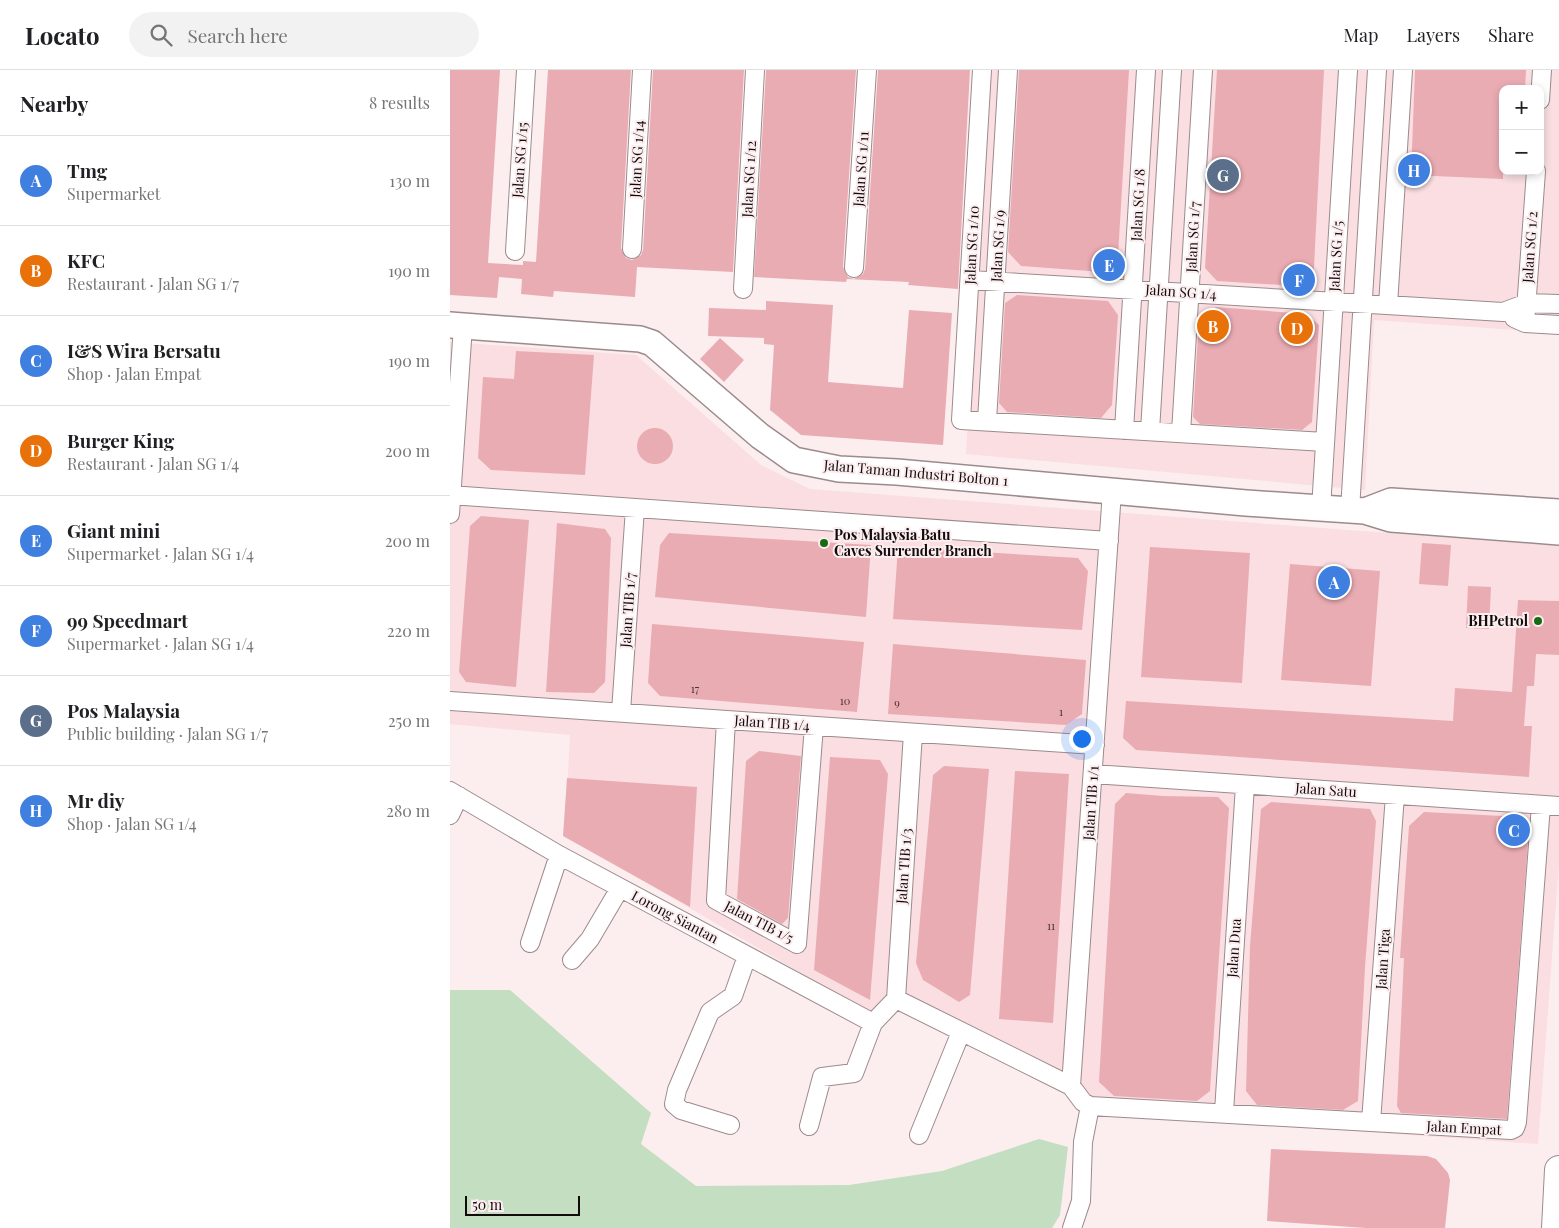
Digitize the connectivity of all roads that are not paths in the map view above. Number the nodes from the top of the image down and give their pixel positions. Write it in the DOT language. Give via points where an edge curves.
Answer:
graph roads {
  1 [pos="526,70"];
  2 [pos="642,70"];
  3 [pos="755,70"];
  4 [pos="867,70"];
  5 [pos="982,70"];
  6 [pos="1008,70"];
  7 [pos="1146,70"];
  8 [pos="1172,70"];
  9 [pos="1203,70"];
  10 [pos="1348,70"];
  11 [pos="1377,70"];
  12 [pos="1403,70"];
  13 [pos="1542,70"];
  14 [pos="1541,85"];
  15 [pos="1536,175"];
  16 [pos="632,249"];
  17 [pos="514,251"];
  18 [pos="854,268"];
  19 [pos="970,280"];
  20 [pos="995,281"];
  21 [pos="743,289"];
  22 [pos="1133,290"];
  23 [pos="1159,291"];
  24 [pos="1190,293"];
  25 [pos="1334,302"];
  26 [pos="1527,303"];
  27 [pos="1363,304"];
  28 [pos="1559,304"];
  29 [pos="1388,305"];
  30 [pos="1503,312"];
  31 [pos="1525,323"];
  32 [pos="456,325"];
  33 [pos="1559,325"];
  34 [pos="987,421"];
  35 [pos="1124,430"];
  36 [pos="1150,431"];
  37 [pos="1181,433"];
  38 [pos="1325,442"];
  39 [pos="1112,491"];
  40 [pos="451,495"];
  41 [pos="635,508"];
  42 [pos="1321,509"];
  43 [pos="1358,511"];
  44 [pos="1559,512"];
  45 [pos="450,514"];
  46 [pos="1559,532"];
  47 [pos="1109,541"];
  48 [pos="450,700"];
  49 [pos="621,712"];
  50 [pos="726,720"];
  51 [pos="814,726"];
  52 [pos="913,733"];
  53 [pos="1095,745"];
  54 [pos="1093,774"];
  55 [pos="1246,785"];
  56 [pos="454,794"];
  57 [pos="1395,795"];
  58 [pos="1541,805"];
  59 [pos="1559,806"];
  60 [pos="450,815"];
  61 [pos="559,856"];
  62 [pos="620,888"];
  63 [pos="530,943"];
  64 [pos="747,956"];
  65 [pos="572,960"];
  66 [pos="896,999"];
  67 [pos="873,1024"];
  68 [pos="962,1032"];
  69 [pos="1071,1086"];
  70 [pos="1090,1106"];
  71 [pos="1224,1112"];
  72 [pos="1371,1122"];
  73 [pos="730,1125"];
  74 [pos="809,1126"];
  75 [pos="919,1136"];
  76 [pos="1559,1170"];
  77 [pos="1072,1228"];
  78 [pos="1556,1228"];
  1 -- 17 [label="street, Jalan SG 1/15"];
  2 -- 16 [label="street, Jalan SG 1/14"];
  3 -- 21 [label="street, Jalan SG 1/12"];
  4 -- 18 [label="street, Jalan SG 1/11"];
  5 -- 19 [label="street, Jalan SG 1/10"];
  6 -- 20 [label="street, Jalan SG 1/9"];
  7 -- 22 [label="street, Jalan SG 1/8"];
  8 -- 23 [label="street"];
  9 -- 24 [label="street, Jalan SG 1/7"];
  10 -- 25 [label="street, Jalan SG 1/5"];
  11 -- 27 [label="street"];
  12 -- 29 [label="street"];
  13 -- 14 [label="street"];
  15 -- 26 [label="street, Jalan SG 1/2"];
  19 -- 20 [label="street, Jalan SG 1/4"];
  19 -- 34 [label="street, Jalan SG 1/10" via="961,420"];
  20 -- 22 [label="street, Jalan SG 1/4"];
  20 -- 34 [label="street, Jalan SG 1/9"];
  22 -- 23 [label="street, Jalan SG 1/4"];
  22 -- 35 [label="street, Jalan SG 1/8"];
  23 -- 24 [label="street, Jalan SG 1/4"];
  23 -- 36 [label="street"];
  24 -- 25 [label="street, Jalan SG 1/4"];
  24 -- 37 [label="street, Jalan SG 1/7"];
  25 -- 27 [label="street, Jalan SG 1/4"];
  25 -- 38 [label="street, Jalan SG 1/5"];
  26 -- 28 [label="street, Jalan SG 1/4"];
  26 -- 30 [label="street, Jalan SG 1/4"];
  26 -- 31 [label="street, Jalan SG 1/2"];
  27 -- 29 [label="street, Jalan SG 1/4"];
  27 -- 43 [label="street"];
  29 -- 30 [label="street, Jalan SG 1/4"];
  30 -- 31 [label="street"];
  31 -- 33 [label="street"];
  32 -- 39 [label="street, Jalan Taman Industri Bolton 1" via="640,339 652,343 760,436 794,460 839,469"];
  32 -- 40 [label="street"];
  34 -- 35 [label="street"];
  35 -- 36 [label="street"];
  36 -- 37 [label="street"];
  37 -- 38 [label="street"];
  38 -- 42 [label="street, Jalan SG 1/5"];
  39 -- 42 [label="street, Jalan Taman Industri Bolton 1"];
  39 -- 47 [label="street, Jalan TIB 1/1"];
  40 -- 41 [label="street"];
  40 -- 45 [label="street"];
  41 -- 47 [label="street"];
  41 -- 49 [label="street, Jalan TIB 1/7"];
  42 -- 43 [label="street, Jalan Taman Industri Bolton 1"];
  43 -- 44 [label="street, Jalan Taman Industri Bolton 1" via="1391,501"];
  43 -- 46 [label="street, Jalan Taman Industri Bolton 1" via="1391,519"];
  47 -- 53 [label="street, Jalan TIB 1/1"];
  48 -- 49 [label="street, Jalan TIB 1/4"];
  49 -- 50 [label="street, Jalan TIB 1/4"];
  50 -- 51 [label="street, Jalan TIB 1/4"];
  50 -- 51 [label="street, Jalan TIB 1/5" via="716,900 797,944"];
  51 -- 52 [label="street, Jalan TIB 1/4"];
  52 -- 53 [label="street, Jalan TIB 1/4"];
  52 -- 66 [label="street, Jalan TIB 1/3"];
  53 -- 54 [label="street, Jalan TIB 1/1"];
  54 -- 55 [label="street, Jalan Satu"];
  54 -- 69 [label="street, Jalan TIB 1/1"];
  55 -- 57 [label="street, Jalan Satu"];
  55 -- 71 [label="street, Jalan Dua"];
  56 -- 60 [label="street"];
  56 -- 61 [label="street, Lorong Siantan"];
  57 -- 58 [label="street, Jalan Satu"];
  57 -- 72 [label="street, Jalan Tiga"];
  58 -- 59 [label="street, Jalan Satu"];
  58 -- 72 [label="street, Jalan Empat" via="1515,1128 1453,1128"];
  61 -- 62 [label="street, Lorong Siantan"];
  61 -- 63 [label="street"];
  62 -- 64 [label="street, Lorong Siantan"];
  62 -- 65 [label="street" via="590,939"];
  64 -- 67 [label="street, Lorong Siantan"];
  64 -- 73 [label="street" via="733,996 710,1012 674,1104 681,1110"];
  66 -- 67 [label="street"];
  66 -- 68 [label="street"];
  67 -- 74 [label="street" via="854,1073 822,1077"];
  68 -- 69 [label="street"];
  68 -- 75 [label="street"];
  69 -- 70 [label="street"];
  70 -- 71 [label="street, Jalan Empat"];
  70 -- 77 [label="street" via="1083,1142 1081,1200"];
  71 -- 72 [label="street, Jalan Empat"];
  76 -- 78 [label="main road"];
}
